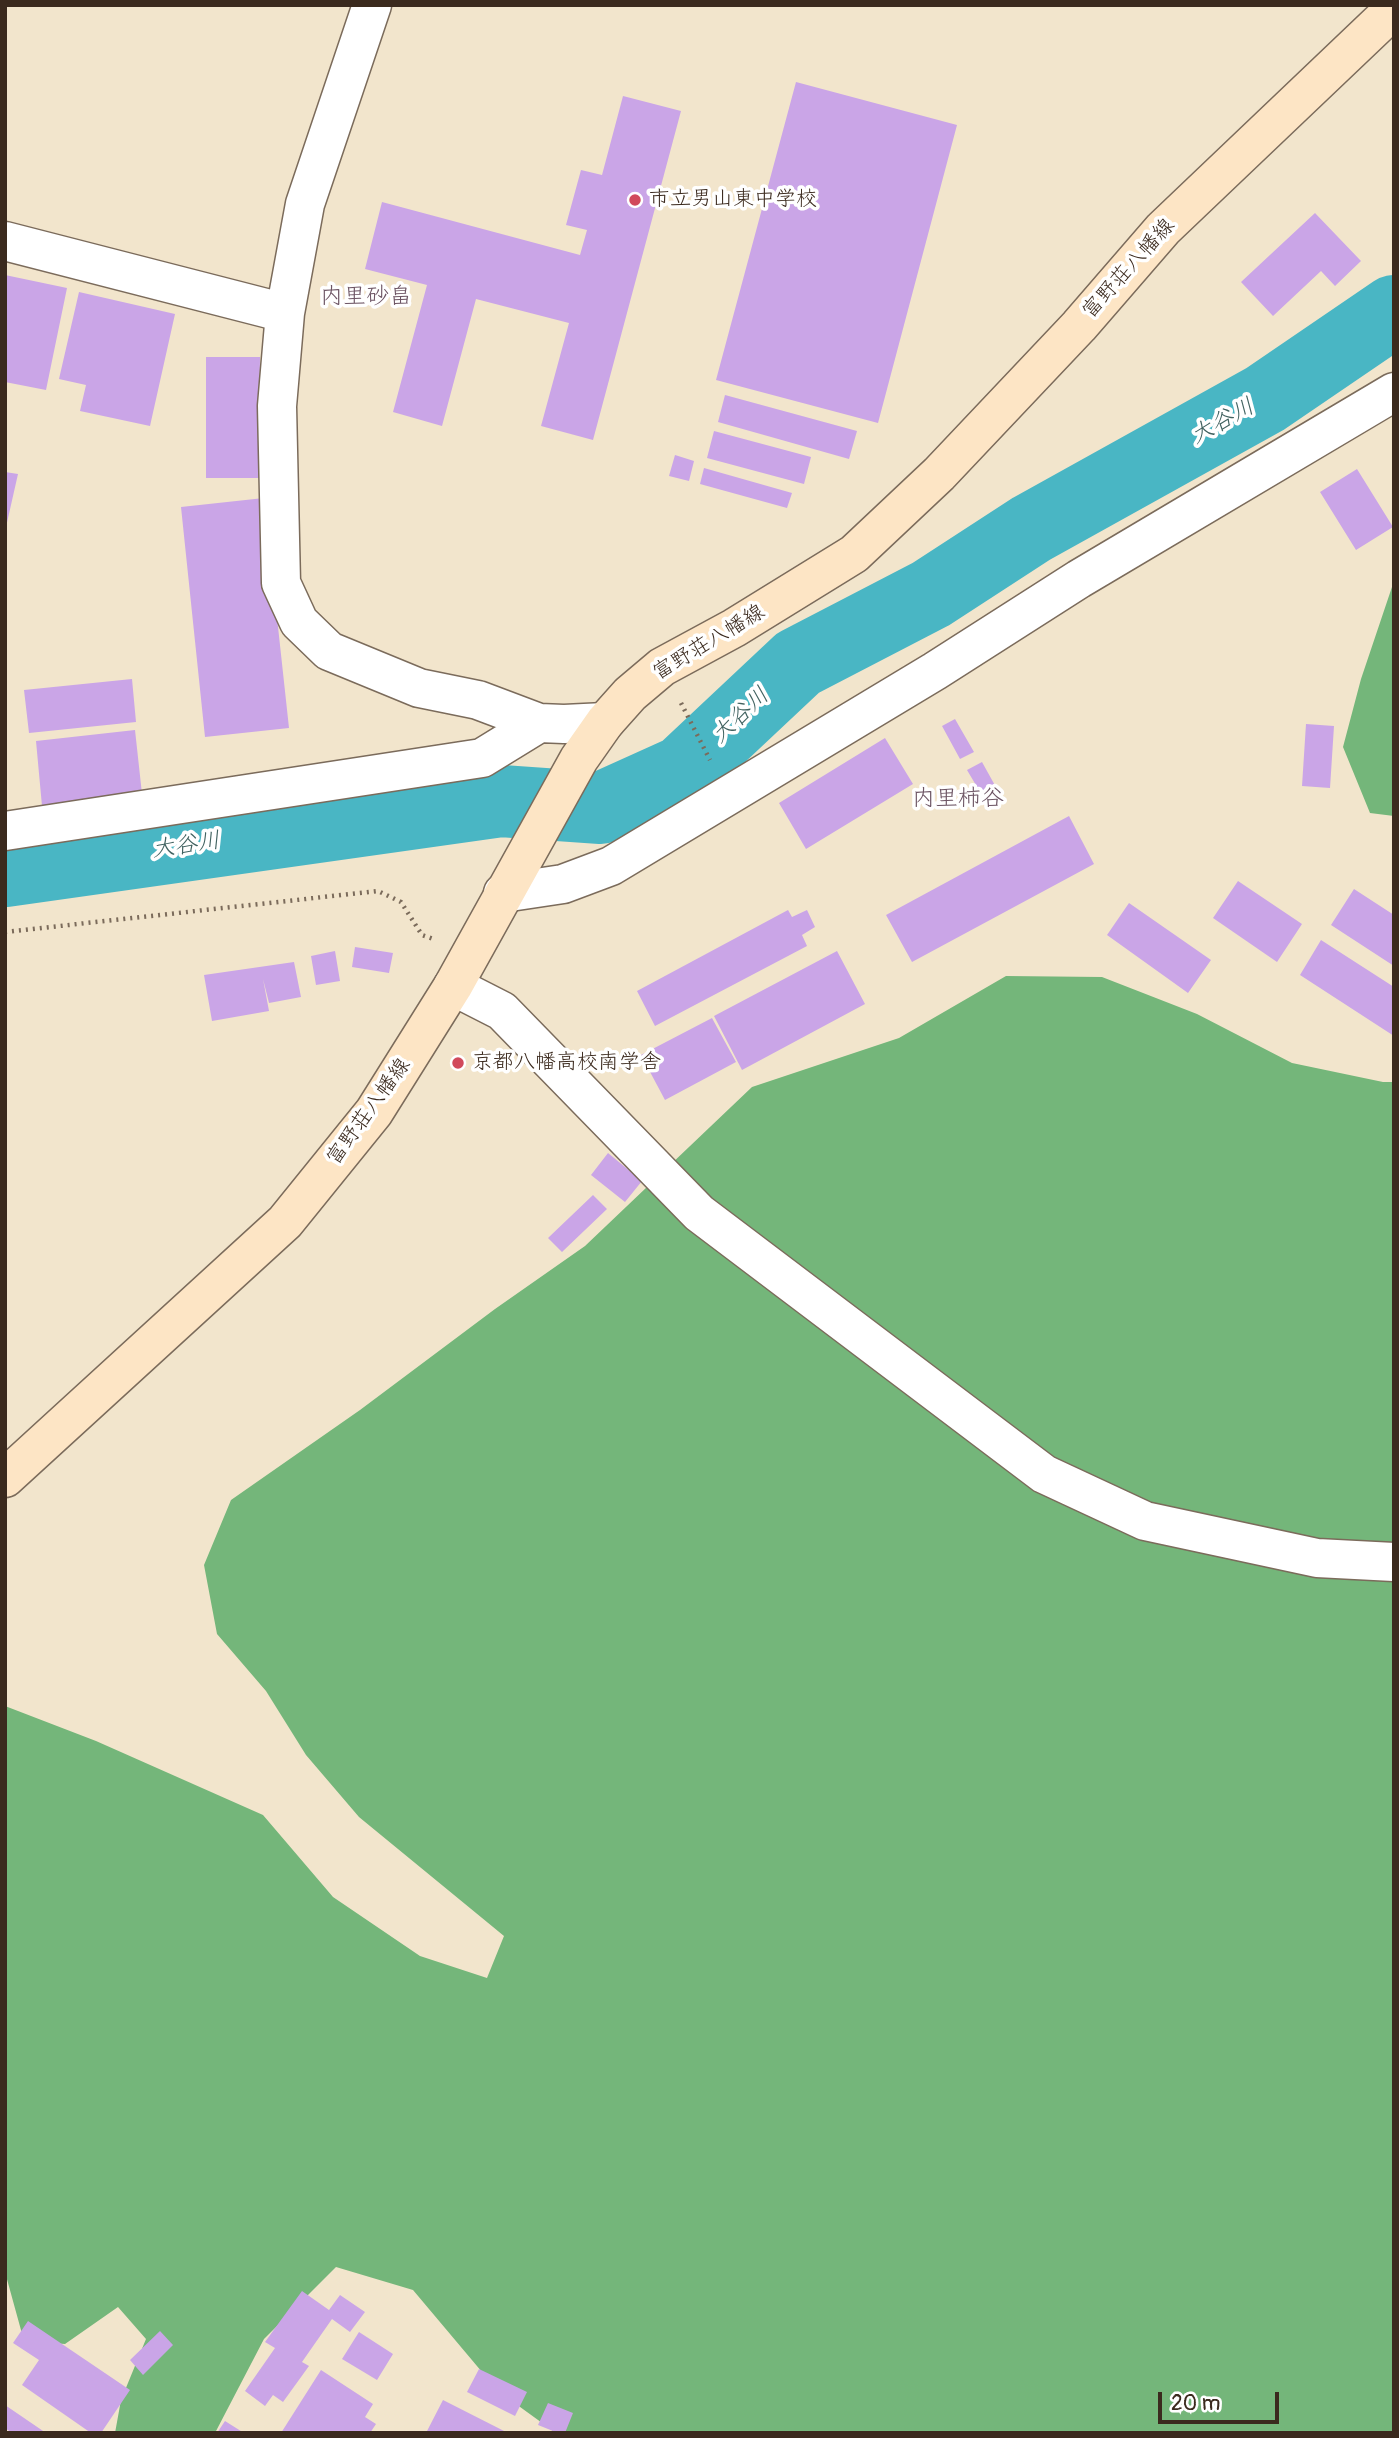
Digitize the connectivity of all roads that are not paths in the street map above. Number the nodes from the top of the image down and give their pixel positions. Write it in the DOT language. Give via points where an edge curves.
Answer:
graph roads {
  1 [pos="372,5"];
  2 [pos="1394,9"];
  3 [pos="5,242"];
  4 [pos="285,313"];
  5 [pos="1394,392"];
  6 [pos="605,722"];
  7 [pos="539,723"];
  8 [pos="5,831"];
  9 [pos="503,893"];
  10 [pos="462,970"];
  11 [pos="5,1478"];
  12 [pos="1394,1562"];
  1 -- 4 [label="street" via="305,204"];
  2 -- 6 [label="main road, 富野荘八幡線" via="1163,229 958,454 855,554 662,667"];
  3 -- 4 [label="street"];
  4 -- 7 [label="street" via="277,406 281,583 299,621 329,651 419,688 478,700"];
  5 -- 9 [label="street" via="611,866 563,884"];
  6 -- 7 [label="street"];
  6 -- 9 [label="main road, 富野荘八幡線"];
  7 -- 8 [label="street" via="482,758"];
  9 -- 10 [label="main road, 富野荘八幡線"];
  10 -- 11 [label="main road, 富野荘八幡線" via="374,1112 285,1223"];
  10 -- 12 [label="street" via="699,1213 1044,1474 1145,1521 1317,1558"];
}
